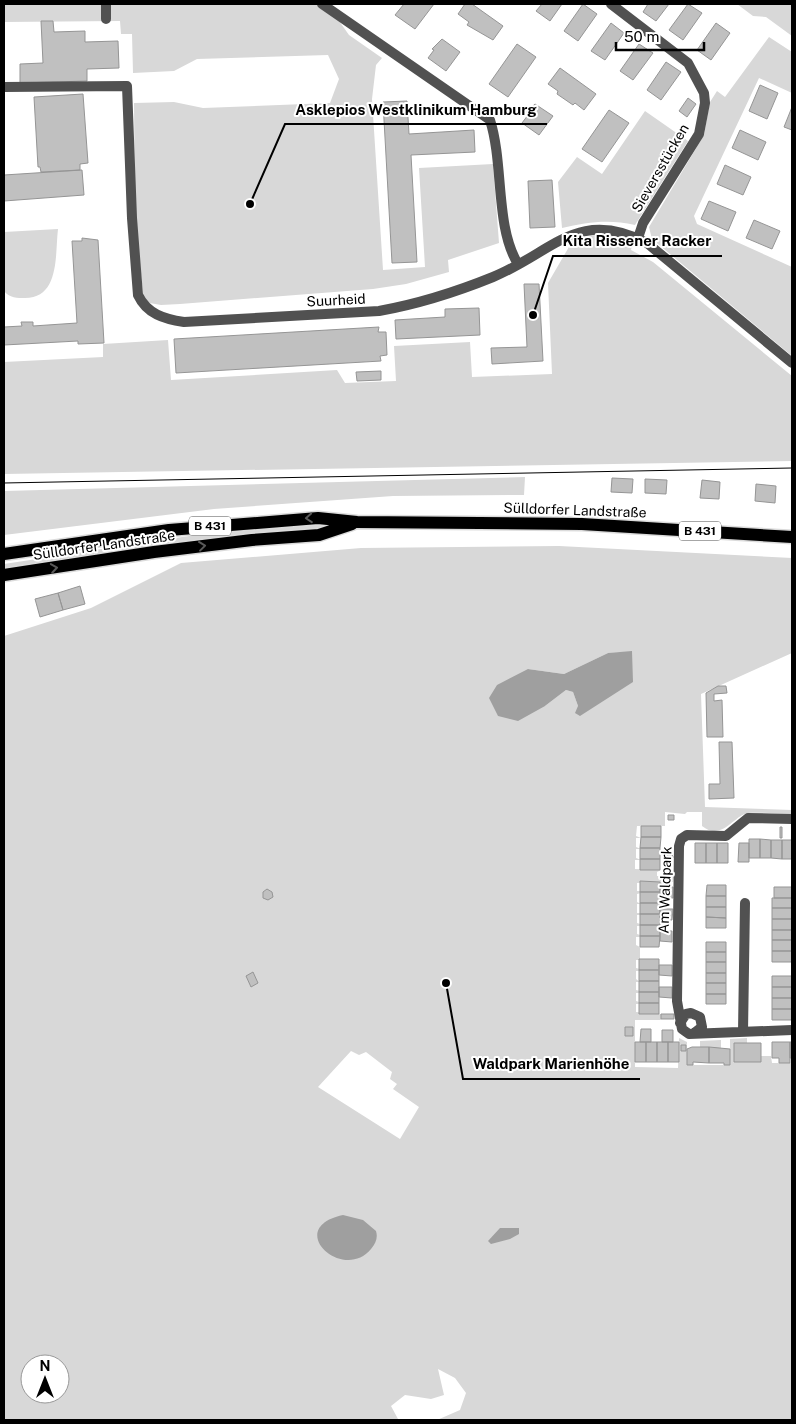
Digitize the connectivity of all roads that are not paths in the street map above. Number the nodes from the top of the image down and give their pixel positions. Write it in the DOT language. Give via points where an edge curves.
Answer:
graph roads {
  1 [pos="106,4"];
  2 [pos="322,4"];
  3 [pos="611,4"];
  4 [pos="106,19"];
  5 [pos="4,87"];
  6 [pos="638,238"];
  7 [pos="518,264"];
  8 [pos="792,363"];
  9 [pos="357,522"];
  10 [pos="792,536"];
  11 [pos="4,554"];
  12 [pos="4,575"];
  13 [pos="792,819"];
  14 [pos="744,903"];
  15 [pos="683,1018"];
  16 [pos="702,1022"];
  17 [pos="792,1030"];
  18 [pos="743,1032"];
  19 [pos="693,1034"];
  20 [pos="720,1034"];
  1 -- 4 [label="street"];
  2 -- 7 [label="street" via="490,120 499,160 506,239"];
  3 -- 6 [label="street, Sieversstücken" via="688,63 704,93 698,134 643,223"];
  5 -- 7 [label="street, Suurheid" via="127,86 138,295 142,304 162,318 184,322 379,311 431,299 492,278"];
  6 -- 7 [label="street" via="611,230 580,231"];
  6 -- 8 [label="street"];
  9 -- 10 [label="main road, Sülldorfer Landstraße / B 431" via="564,523"];
  9 -- 11 [label="main road, Sülldorfer Landstraße / B 431, one-way" via="318,518 242,523"];
  12 -- 9 [label="main road, Sülldorfer Landstraße / B 431, one-way" via="154,552 319,535"];
  13 -- 15 [label="street, Am Waldpark" via="748,818 726,836 687,835 681,839 678,846 677,1001"];
  14 -- 18 [label="street"];
  15 -- 16 [label="street" via="696,1014"];
  15 -- 19 [label="street" via="684,1032"];
  16 -- 19 [label="street" via="700,1030"];
  16 -- 20 [label="street"];
  17 -- 18 [label="street"];
  18 -- 20 [label="street"];
  19 -- 20 [label="street"];
}
